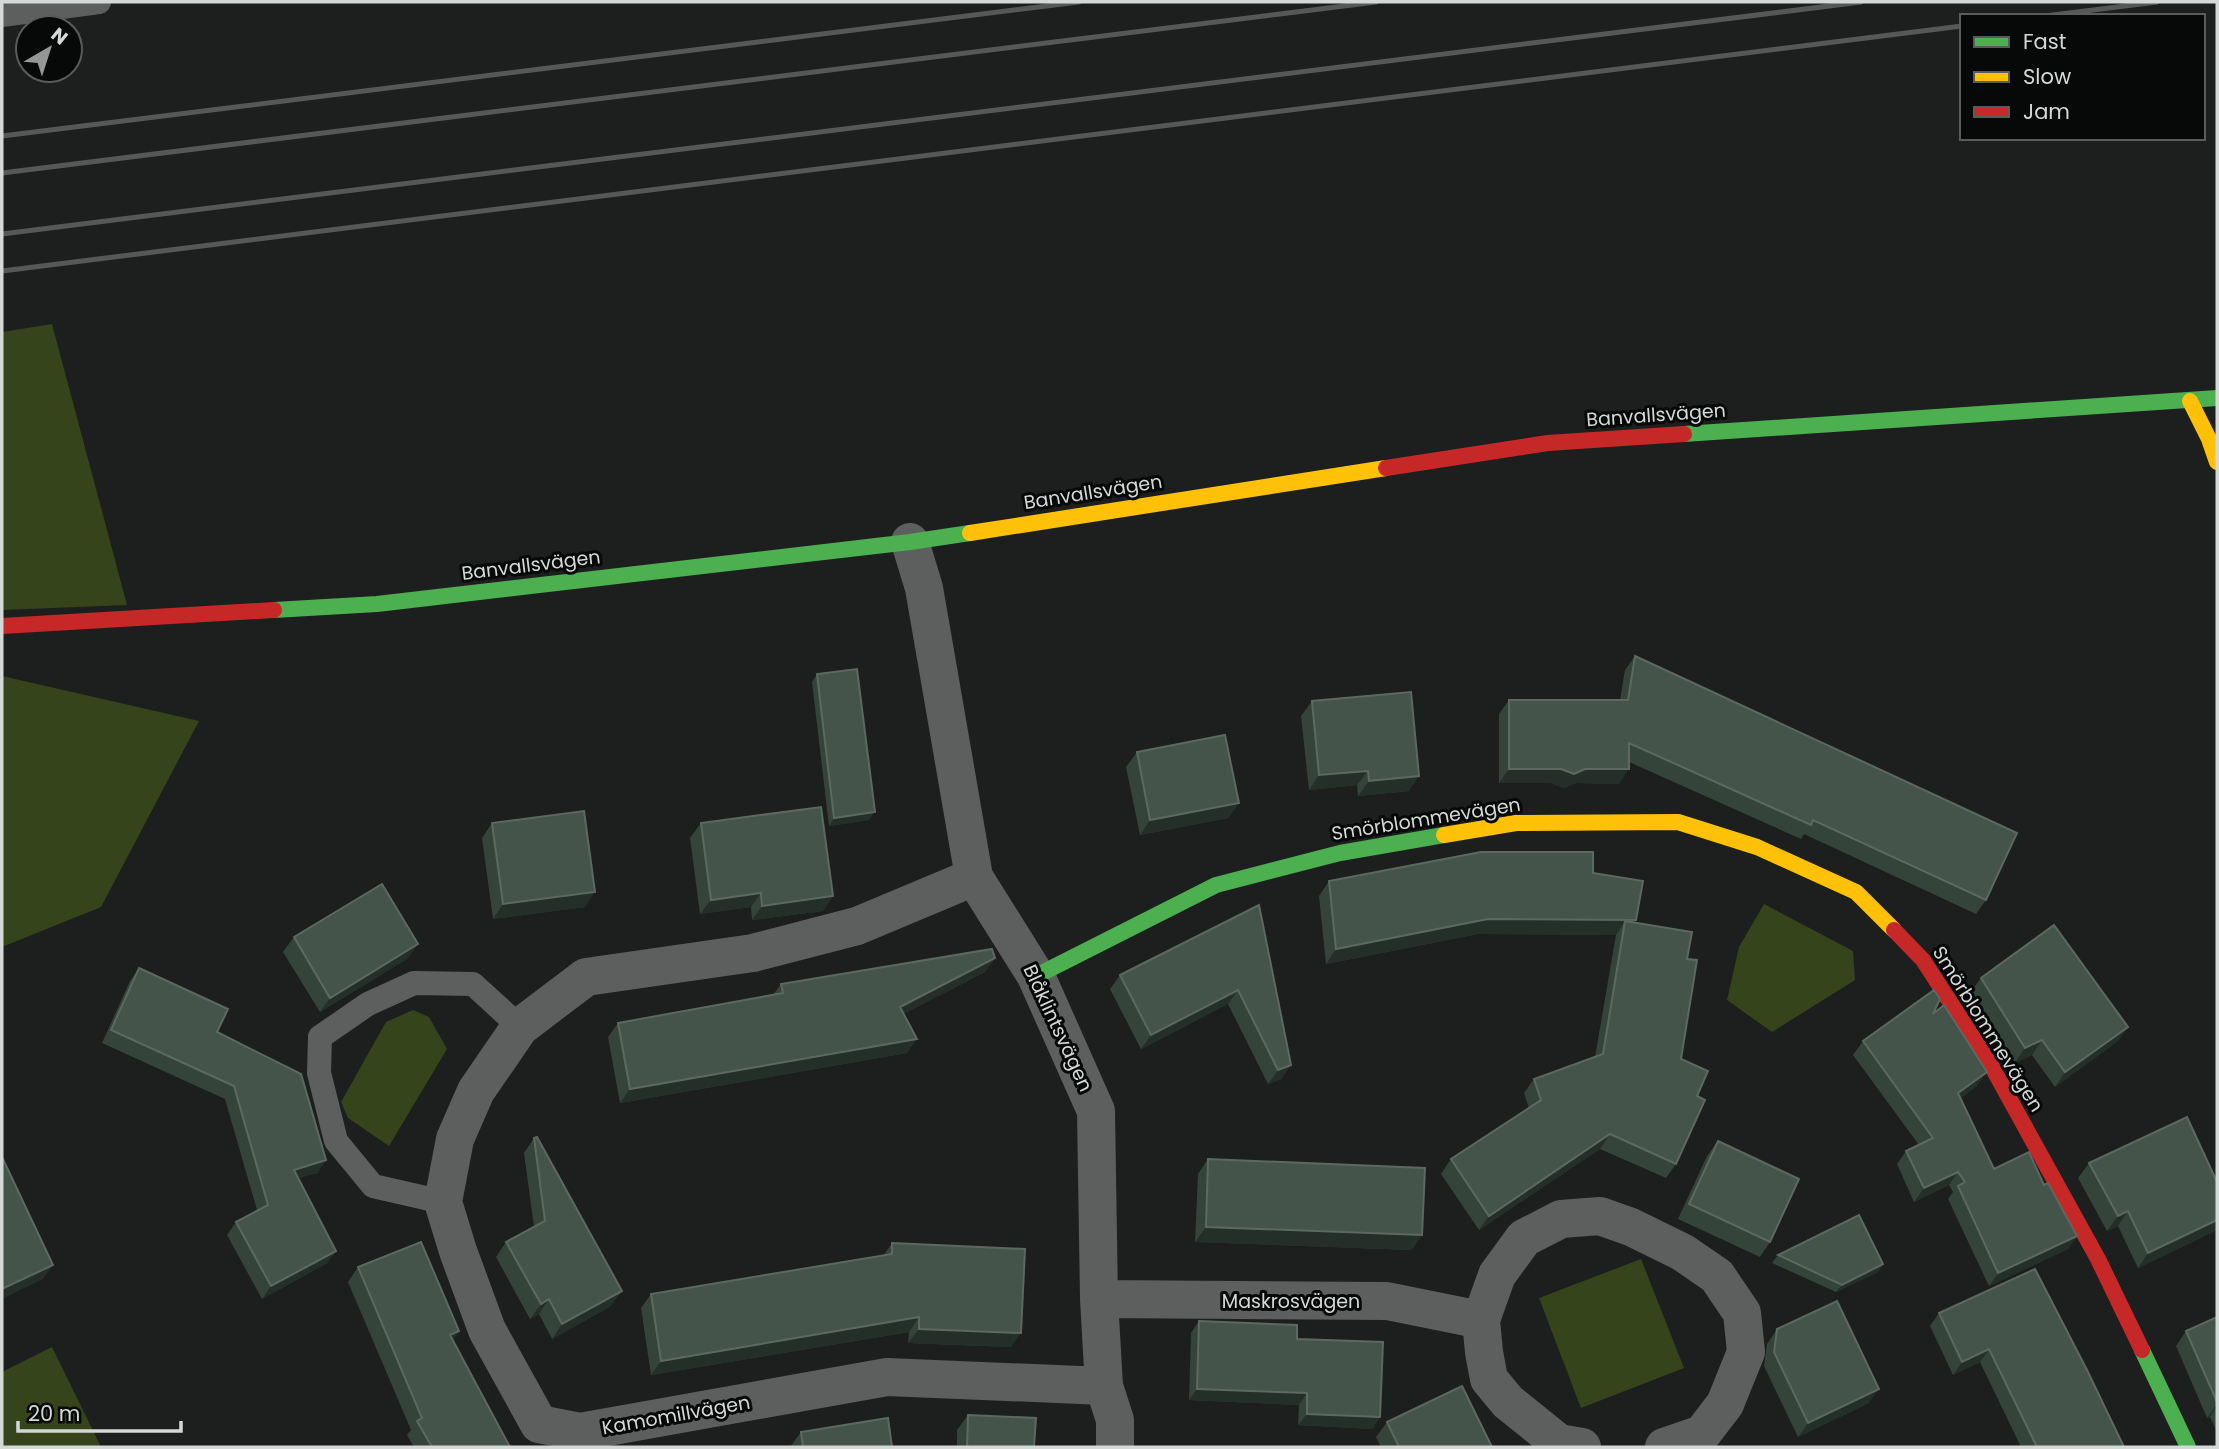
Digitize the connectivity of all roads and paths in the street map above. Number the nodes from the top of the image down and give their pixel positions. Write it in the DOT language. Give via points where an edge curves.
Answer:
graph roads {
  1 [pos="99,2"];
  2 [pos="2,15"];
  3 [pos="2217,398"];
  4 [pos="2190,401"];
  5 [pos="2217,463"];
  6 [pos="910,542"];
  7 [pos="2,626"];
  8 [pos="974,877"];
  9 [pos="1036,976"];
  10 [pos="520,1027"];
  11 [pos="443,1202"];
  12 [pos="1099,1299"];
  13 [pos="1481,1320"];
  14 [pos="1104,1386"];
  15 [pos="541,1435"];
  16 [pos="1715,1441"];
  17 [pos="1115,1447"];
  18 [pos="1582,1447"];
  19 [pos="1664,1447"];
  20 [pos="2188,1447"];
  1 -- 2 [label="lane"];
  3 -- 4 [label="street, Banvallsvägen"];
  4 -- 5 [label="street"];
  4 -- 6 [label="street, Banvallsvägen" via="1548,443"];
  6 -- 7 [label="street, Banvallsvägen" via="377,604"];
  6 -- 8 [label="street, Blåklintsvägen" via="925,588"];
  8 -- 9 [label="street, Blåklintsvägen"];
  8 -- 10 [label="street, Kamomillvägen" via="856,926 753,953 586,977"];
  9 -- 12 [label="street, Blåklintsvägen" via="1097,1111"];
  9 -- 20 [label="street, Smörblommevägen" via="1216,885 1340,853 1516,822 1678,822 1757,846 1856,892 1923,960 1992,1067 2098,1259"];
  10 -- 11 [label="street, Kamomillvägen" via="476,1091 455,1139"];
  10 -- 11 [label="lane" via="473,985 414,983 368,1004 320,1037 318,1073 336,1141 373,1186"];
  11 -- 15 [label="street, Kamomillvägen" via="487,1330"];
  12 -- 13 [label="street, Maskrosvägen" via="1387,1301"];
  12 -- 14 [label="street, Blåklintsvägen"];
  13 -- 16 [label="street" via="1497,1275 1524,1238 1561,1219 1600,1216 1682,1252 1717,1276 1742,1313 1746,1352"];
  13 -- 18 [label="street" via="1489,1379 1508,1402 1559,1443"];
  14 -- 15 [label="street, Kamomillvägen" via="887,1377"];
  14 -- 17 [label="street, Blåklintsvägen" via="1115,1420"];
  16 -- 19 [label="street"];
}
